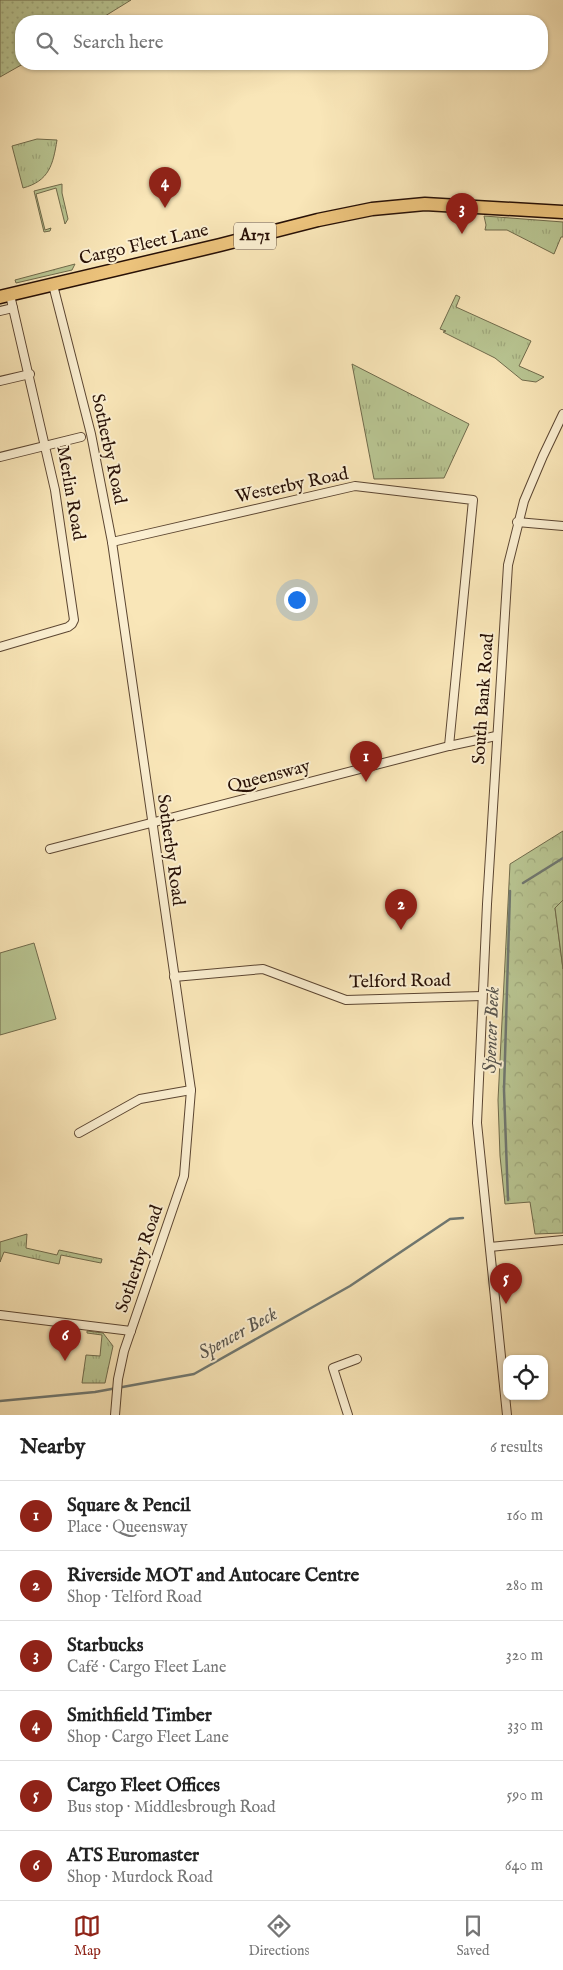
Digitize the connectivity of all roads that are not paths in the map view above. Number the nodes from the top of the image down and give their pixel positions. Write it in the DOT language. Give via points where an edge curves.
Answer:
graph roads {
  1 [pos="563,212"];
  2 [pos="53,285"];
  3 [pos="5,296"];
  4 [pos="14,308"];
  5 [pos="0,311"];
  6 [pos="30,374"];
  7 [pos="0,381"];
  8 [pos="563,414"];
  9 [pos="80,437"];
  10 [pos="46,446"];
  11 [pos="0,457"];
  12 [pos="517,522"];
  13 [pos="563,526"];
  14 [pos="112,542"];
  15 [pos="0,647"];
  16 [pos="496,736"];
  17 [pos="448,746"];
  18 [pos="151,823"];
  19 [pos="50,849"];
  20 [pos="174,977"];
  21 [pos="482,996"];
  22 [pos="191,1090"];
  23 [pos="79,1133"];
  24 [pos="563,1240"];
  25 [pos="490,1247"];
  26 [pos="0,1315"];
  27 [pos="131,1331"];
  28 [pos="357,1359"];
  29 [pos="115,1415"];
  30 [pos="348,1415"];
  31 [pos="507,1415"];
  1 -- 2 [label="main road, Cargo Fleet Lane / A171" via="425,204 372,209"];
  2 -- 3 [label="main road, Cargo Fleet Lane / A171"];
  2 -- 14 [label="street, Sotherby Road" via="91,434"];
  3 -- 4 [label="street, Merlin Road"];
  4 -- 5 [label="street"];
  4 -- 6 [label="street, Merlin Road"];
  6 -- 7 [label="street"];
  6 -- 10 [label="street, Merlin Road"];
  8 -- 12 [label="street, South Bank Road" via="542,456"];
  9 -- 10 [label="street"];
  10 -- 11 [label="street"];
  10 -- 15 [label="street, Merlin Road" via="63,535 74,620 68,627"];
  12 -- 13 [label="street"];
  12 -- 16 [label="street, South Bank Road" via="508,565"];
  14 -- 17 [label="street, Westerby Road" via="354,486 473,500"];
  14 -- 18 [label="street, Sotherby Road"];
  16 -- 17 [label="street, Queensway"];
  16 -- 21 [label="street, South Bank Road"];
  17 -- 18 [label="street, Queensway"];
  18 -- 19 [label="street, Queensway"];
  18 -- 20 [label="street, Sotherby Road"];
  20 -- 21 [label="street, Telford Road" via="263,969 346,1000"];
  20 -- 22 [label="street, Sotherby Road"];
  21 -- 25 [label="street, South Bank Road" via="476,1123"];
  22 -- 23 [label="street" via="140,1099"];
  22 -- 27 [label="street, Sotherby Road" via="184,1176"];
  24 -- 25 [label="street"];
  25 -- 31 [label="street, South Bank Road"];
  26 -- 27 [label="street"];
  27 -- 29 [label="street, Sotherby Road" via="118,1379"];
  28 -- 30 [label="street" via="334,1368"];
}
